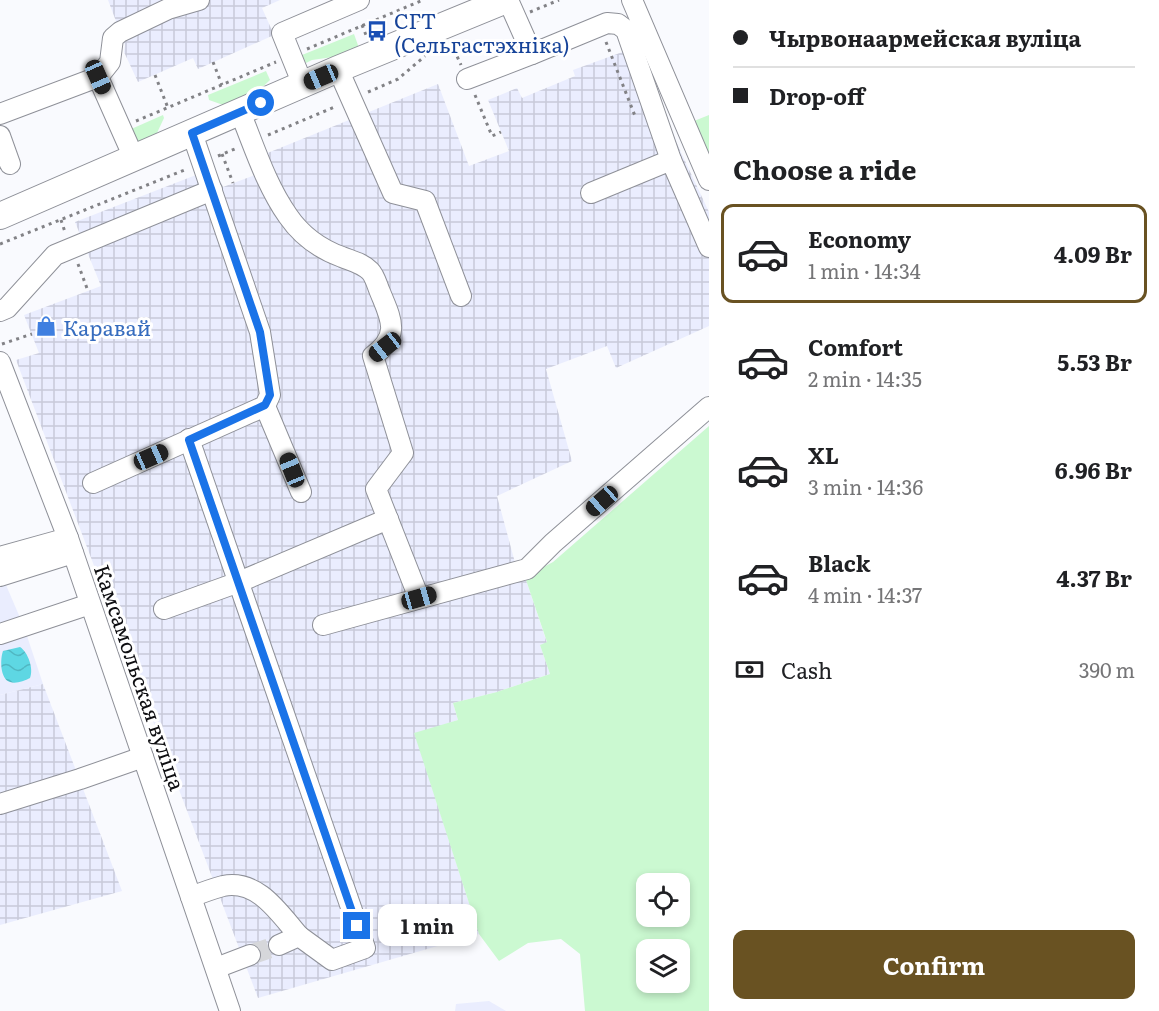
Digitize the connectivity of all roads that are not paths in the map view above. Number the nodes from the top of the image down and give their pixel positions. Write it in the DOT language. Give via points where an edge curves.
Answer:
graph roads {
  1 [pos="199,0"];
  2 [pos="359,0"];
  3 [pos="632,0"];
  4 [pos="510,6"];
  5 [pos="532,54"];
  6 [pos="338,69"];
  7 [pos="98,77"];
  8 [pos="467,79"];
  9 [pos="303,85"];
  10 [pos="240,112"];
  11 [pos="0,114"];
  12 [pos="192,133"];
  13 [pos="0,136"];
  14 [pos="134,158"];
  15 [pos="671,160"];
  16 [pos="10,164"];
  17 [pos="709,180"];
  18 [pos="212,190"];
  19 [pos="591,192"];
  20 [pos="0,216"];
  21 [pos="709,248"];
  22 [pos="461,296"];
  23 [pos="0,311"];
  24 [pos="0,362"];
  25 [pos="265,405"];
  26 [pos="709,407"];
  27 [pos="189,440"];
  28 [pos="93,483"];
  29 [pos="301,492"];
  30 [pos="388,519"];
  31 [pos="70,546"];
  32 [pos="0,557"];
  33 [pos="0,576"];
  34 [pos="239,582"];
  35 [pos="419,598"];
  36 [pos="90,604"];
  37 [pos="164,609"];
  38 [pos="323,626"];
  39 [pos="0,634"];
  40 [pos="143,756"];
  41 [pos="0,804"];
  42 [pos="191,897"];
  43 [pos="299,936"];
  44 [pos="279,945"];
  45 [pos="250,955"];
  46 [pos="216,968"];
  47 [pos="230,1011"];
  1 -- 7 [label="street" via="168,9 120,32 113,38 110,62"];
  2 -- 9 [label="street" via="282,33"];
  3 -- 17 [label="street"];
  4 -- 5 [label="street"];
  4 -- 6 [label="main road"];
  5 -- 8 [label="street"];
  5 -- 15 [label="street" via="607,23 626,30"];
  6 -- 9 [label="main road"];
  6 -- 22 [label="street" via="393,193 425,201"];
  7 -- 11 [label="street"];
  7 -- 14 [label="street"];
  9 -- 10 [label="main road"];
  10 -- 12 [label="main road"];
  10 -- 30 [label="street" via="256,158 288,216 312,242 372,272 392,320 392,334 385,347 373,356 403,453 376,489"];
  12 -- 14 [label="main road"];
  12 -- 18 [label="street"];
  13 -- 16 [label="street"];
  14 -- 20 [label="main road"];
  15 -- 19 [label="street"];
  15 -- 21 [label="street"];
  18 -- 23 [label="street" via="55,255"];
  18 -- 25 [label="street" via="260,332 270,395"];
  24 -- 31 [label="street, Камсамольская вуліца"];
  25 -- 27 [label="street"];
  25 -- 29 [label="street"];
  26 -- 35 [label="street" via="527,569"];
  27 -- 28 [label="street"];
  27 -- 34 [label="street"];
  30 -- 34 [label="street"];
  30 -- 35 [label="street"];
  31 -- 32 [label="street"];
  31 -- 33 [label="street"];
  31 -- 36 [label="street, Камсамольская вуліца"];
  34 -- 37 [label="street"];
  34 -- 43 [label="street" via="365,948 332,960"];
  35 -- 38 [label="street"];
  36 -- 39 [label="street"];
  36 -- 40 [label="street, Камсамольская вуліца"];
  40 -- 41 [label="street"];
  40 -- 42 [label="street, Камсамольская вуліца"];
  42 -- 43 [label="street" via="225,886 241,886 262,894"];
  42 -- 46 [label="street, Камсамольская вуліца"];
  43 -- 44 [label="street"];
  45 -- 46 [label="street"];
  46 -- 47 [label="street, Камсамольская вуліца"];
}
